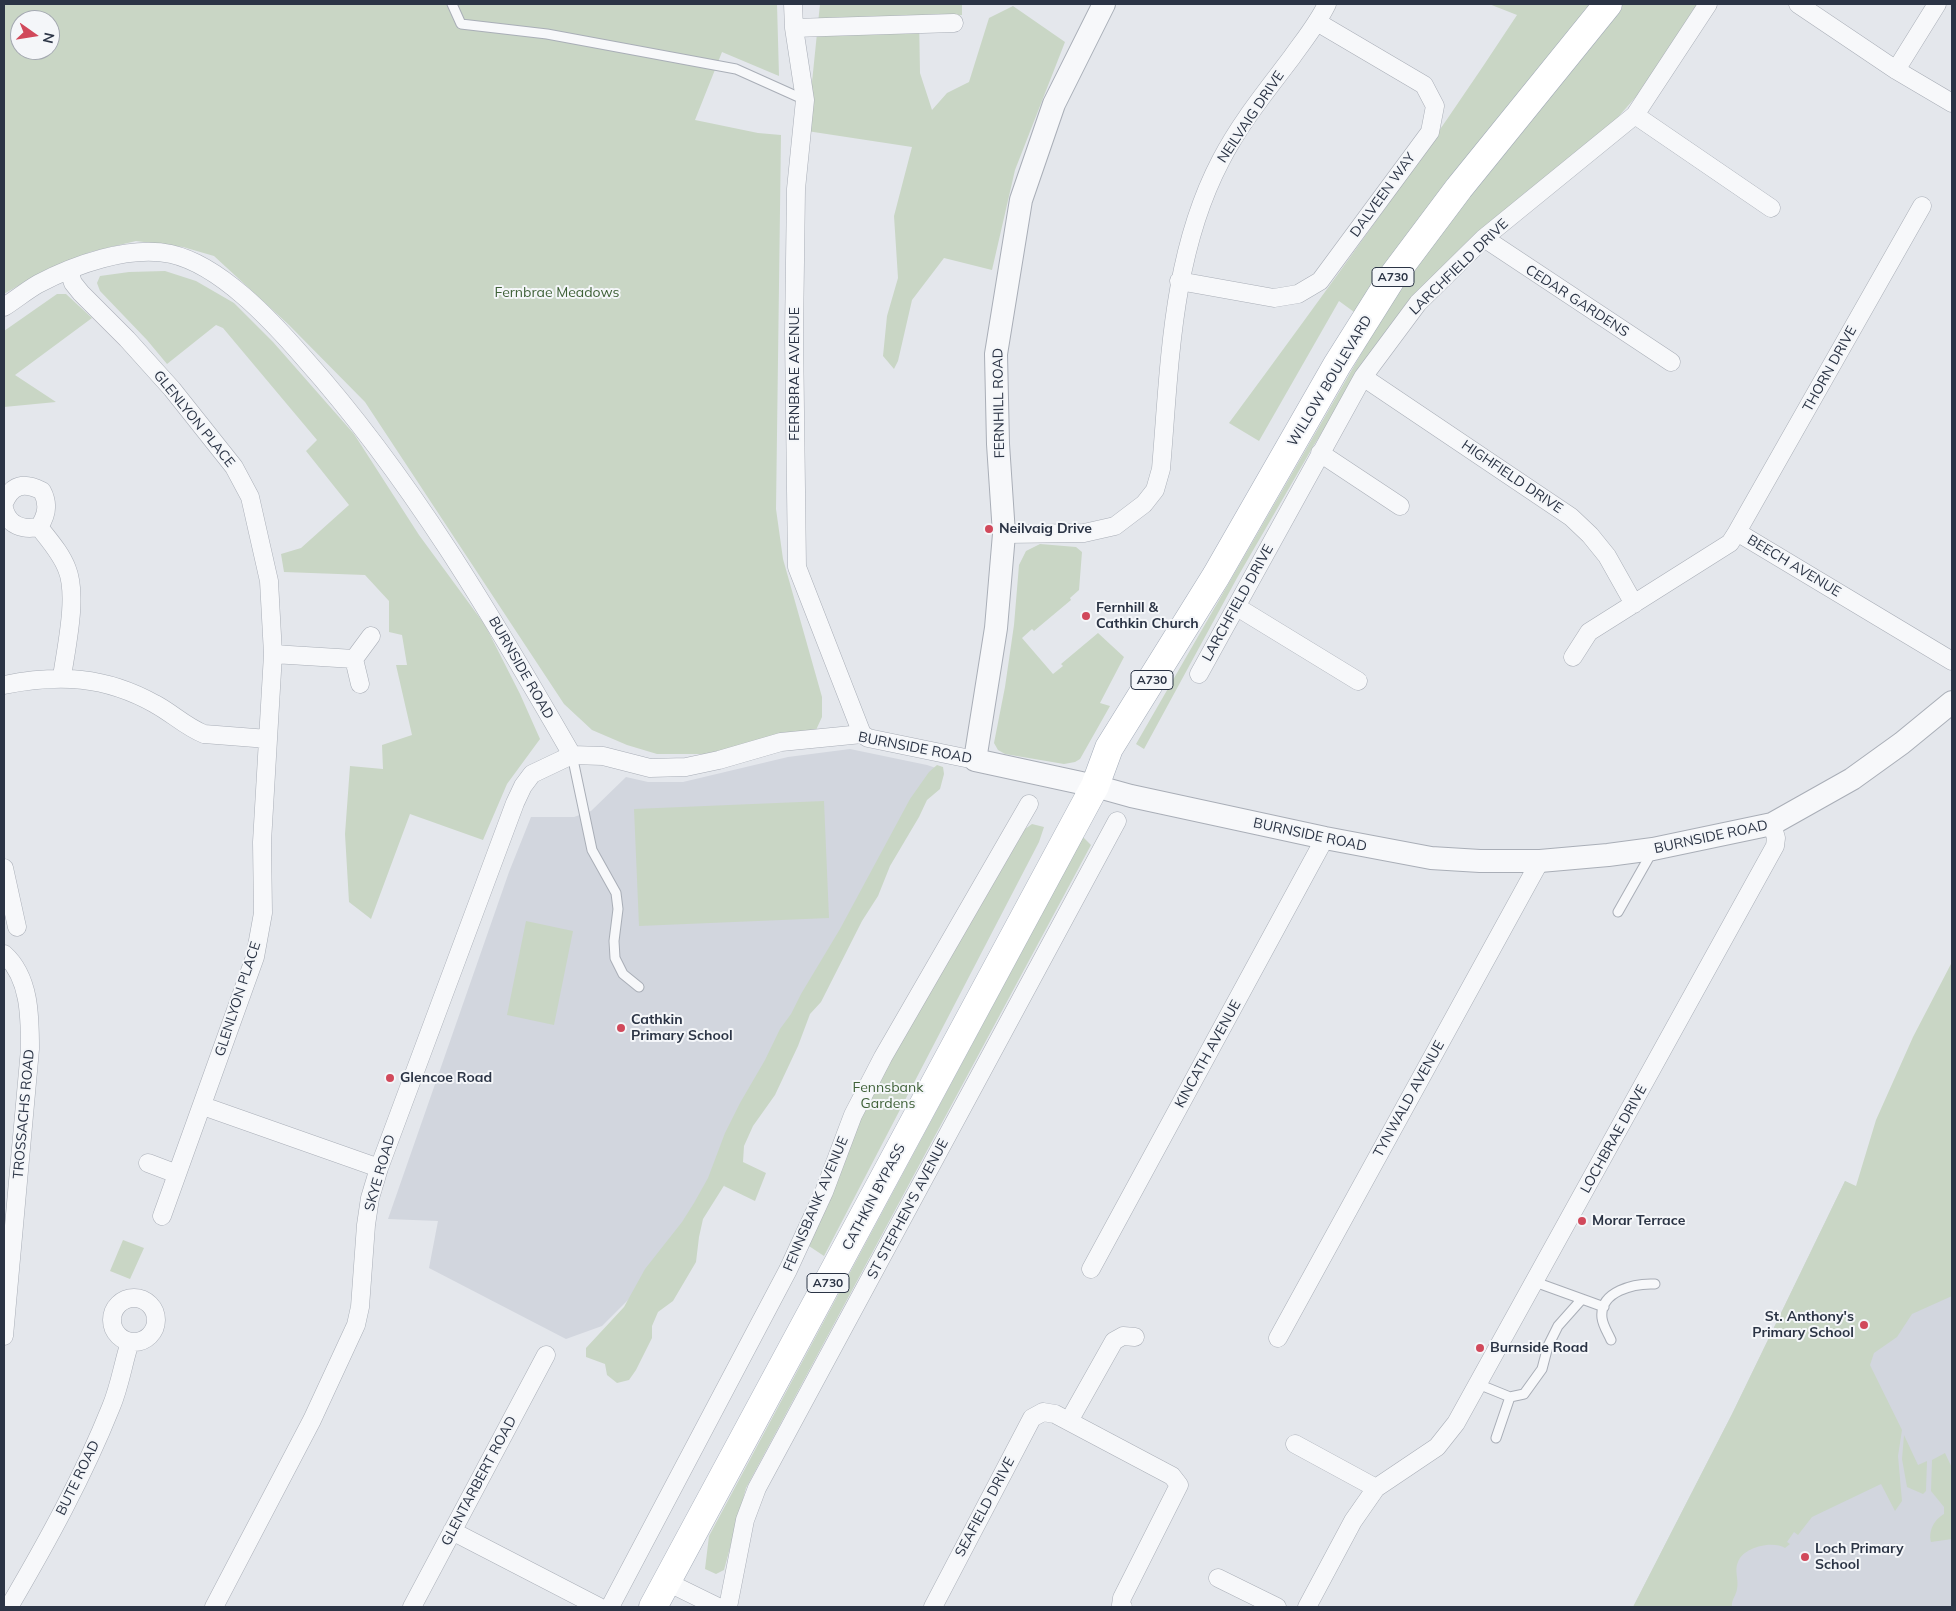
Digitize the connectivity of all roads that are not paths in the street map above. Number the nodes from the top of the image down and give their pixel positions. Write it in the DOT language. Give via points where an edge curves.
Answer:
graph roads {
  1 [pos="452,4"];
  2 [pos="793,4"];
  3 [pos="1104,4"];
  4 [pos="1327,4"];
  5 [pos="1608,4"];
  6 [pos="1708,4"];
  7 [pos="1798,4"];
  8 [pos="1937,4"];
  9 [pos="1317,22"];
  10 [pos="954,23"];
  11 [pos="794,28"];
  12 [pos="1896,70"];
  13 [pos="805,100"];
  14 [pos="1952,103"];
  15 [pos="1635,115"];
  16 [pos="1922,206"];
  17 [pos="1771,208"];
  18 [pos="1484,238"];
  19 [pos="69,271"];
  20 [pos="1179,281"];
  21 [pos="4,307"];
  22 [pos="1671,362"];
  23 [pos="1362,377"];
  24 [pos="1320,453"];
  25 [pos="4,503"];
  26 [pos="1400,506"];
  27 [pos="4,508"];
  28 [pos="39,527"];
  29 [pos="1738,532"];
  30 [pos="1004,534"];
  31 [pos="1634,604"];
  32 [pos="1237,607"];
  33 [pos="371,636"];
  34 [pos="273,654"];
  35 [pos="1573,657"];
  36 [pos="354,659"];
  37 [pos="1952,661"];
  38 [pos="1199,674"];
  39 [pos="62,677"];
  40 [pos="1358,681"];
  41 [pos="360,684"];
  42 [pos="4,685"];
  43 [pos="1952,702"];
  44 [pos="862,734"];
  45 [pos="268,739"];
  46 [pos="572,755"];
  47 [pos="975,760"];
  48 [pos="1095,786"];
  49 [pos="1029,804"];
  50 [pos="1117,821"];
  51 [pos="1772,824"];
  52 [pos="1325,838"];
  53 [pos="1653,849"];
  54 [pos="1540,861"];
  55 [pos="4,868"];
  56 [pos="1618,912"];
  57 [pos="17,927"];
  58 [pos="5,955"];
  59 [pos="639,987"];
  60 [pos="202,1106"];
  61 [pos="148,1163"];
  62 [pos="378,1168"];
  63 [pos="177,1174"];
  64 [pos="162,1216"];
  65 [pos="1091,1269"];
  66 [pos="1535,1282"];
  67 [pos="1655,1284"];
  68 [pos="1582,1299"];
  69 [pos="1604,1307"];
  70 [pos="4,1336"];
  71 [pos="1135,1337"];
  72 [pos="1278,1338"];
  73 [pos="1612,1340"];
  74 [pos="130,1342"];
  75 [pos="546,1355"];
  76 [pos="1478,1384"];
  77 [pos="1510,1397"];
  78 [pos="1069,1421"];
  79 [pos="1496,1438"];
  80 [pos="1295,1444"];
  81 [pos="1376,1488"];
  82 [pos="452,1531"];
  83 [pos="1218,1578"];
  84 [pos="667,1582"];
  85 [pos="9,1607"];
  86 [pos="214,1607"];
  87 [pos="412,1607"];
  88 [pos="599,1607"];
  89 [pos="610,1607"];
  90 [pos="653,1607"];
  91 [pos="718,1607"];
  92 [pos="728,1607"];
  93 [pos="933,1607"];
  94 [pos="1123,1607"];
  95 [pos="1276,1607"];
  96 [pos="1307,1607"];
  1 -- 13 [label="lane" via="462,24 547,34 736,69"];
  2 -- 11 [label="street, FERNBRAE AVENUE"];
  3 -- 30 [label="street, FERNHILL ROAD" via="1054,104 1021,200 996,354"];
  4 -- 9 [label="street, NEILVAIG DRIVE"];
  5 -- 48 [label="main road, WILLOW BOULEVARD / A730" via="1459,188 1393,276 1216,576 1109,748"];
  6 -- 15 [label="street, LARCHFIELD DRIVE"];
  7 -- 12 [label="street"];
  8 -- 12 [label="street"];
  9 -- 20 [label="street, NEILVAIG DRIVE" via="1248,116 1221,159 1200,205"];
  9 -- 20 [label="street, DALVEEN WAY" via="1424,86 1435,106 1430,132 1320,281 1298,294 1274,298"];
  10 -- 11 [label="street"];
  11 -- 13 [label="street, FERNBRAE AVENUE"];
  12 -- 14 [label="street"];
  13 -- 44 [label="street, FERNBRAE AVENUE" via="796,189 797,567"];
  15 -- 17 [label="street"];
  15 -- 18 [label="street, LARCHFIELD DRIVE"];
  16 -- 29 [label="street, THORN DRIVE"];
  18 -- 22 [label="street, CEDAR GARDENS"];
  18 -- 23 [label="street, LARCHFIELD DRIVE" via="1418,303"];
  19 -- 21 [label="street, BURNSIDE ROAD" via="38,284"];
  19 -- 34 [label="street, GLENLYON PLACE" via="81,293 172,389 234,467 250,497 269,581"];
  19 -- 46 [label="street, BURNSIDE ROAD" via="108,256 132,252 171,254 212,272 281,332 335,392 429,519 500,630"];
  20 -- 30 [label="street, NEILVAIG DRIVE" via="1161,469 1155,490 1144,504 1115,526 1084,533"];
  23 -- 24 [label="street, LARCHFIELD DRIVE"];
  23 -- 31 [label="street, HIGHFIELD DRIVE" via="1571,517 1607,556"];
  24 -- 26 [label="street"];
  24 -- 32 [label="street, LARCHFIELD DRIVE"];
  25 -- 28 [label="street" via="8,493 25,485 42,492 47,500 47,511"];
  27 -- 28 [label="street" via="5,515 19,527"];
  28 -- 39 [label="street" via="59,552 68,570 72,589"];
  29 -- 31 [label="street, BEECH AVENUE" via="1730,543"];
  29 -- 37 [label="street, BEECH AVENUE"];
  30 -- 47 [label="street, FERNHILL ROAD" via="996,628"];
  31 -- 35 [label="street, BEECH AVENUE" via="1589,632"];
  32 -- 38 [label="street, LARCHFIELD DRIVE"];
  32 -- 40 [label="street"];
  33 -- 36 [label="street"];
  34 -- 36 [label="street"];
  34 -- 45 [label="street, GLENLYON PLACE"];
  36 -- 41 [label="street"];
  39 -- 42 [label="street"];
  39 -- 45 [label="street" via="117,686 154,703 204,734"];
  43 -- 51 [label="street, BURNSIDE ROAD" via="1852,779"];
  44 -- 46 [label="street, BURNSIDE ROAD" via="782,742 686,767 650,768 603,756"];
  44 -- 47 [label="street, BURNSIDE ROAD"];
  45 -- 60 [label="street, GLENLYON PLACE" via="262,842 263,913 255,957"];
  46 -- 59 [label="lane" via="592,850 616,893 615,958 622,974"];
  46 -- 62 [label="street, SKYE ROAD" via="532,774 519,795"];
  47 -- 48 [label="street, BURNSIDE ROAD"];
  48 -- 52 [label="street, BURNSIDE ROAD"];
  48 -- 84 [label="main road, CATHKIN BYPASS / A730"];
  49 -- 89 [label="street, FENNSBANK AVENUE" via="882,1057 853,1116 792,1263"];
  50 -- 92 [label="street, ST STEPHEN'S AVENUE" via="757,1488 745,1520"];
  51 -- 53 [label="street, BURNSIDE ROAD"];
  51 -- 66 [label="street, LOCHBRAE DRIVE" via="1775,846"];
  52 -- 54 [label="street, BURNSIDE ROAD" via="1431,858"];
  52 -- 65 [label="street, KINCATH AVENUE"];
  53 -- 54 [label="street, BURNSIDE ROAD"];
  53 -- 56 [label="lane"];
  54 -- 72 [label="street, TYNWALD AVENUE"];
  55 -- 57 [label="street"];
  58 -- 70 [label="street, TROSSACHS ROAD" via="20,976 28,1000 30,1049"];
  60 -- 62 [label="street"];
  60 -- 63 [label="street, GLENLYON PLACE"];
  61 -- 63 [label="street"];
  62 -- 86 [label="street, SKYE ROAD" via="366,1225 356,1325 312,1420"];
  63 -- 64 [label="street, GLENLYON PLACE"];
  66 -- 68 [label="lane"];
  66 -- 76 [label="street, LOCHBRAE DRIVE"];
  67 -- 69 [label="lane" via="1618,1291"];
  68 -- 69 [label="lane"];
  68 -- 77 [label="lane" via="1558,1326 1534,1383 1524,1394"];
  69 -- 73 [label="lane" via="1603,1321"];
  71 -- 78 [label="street" via="1123,1336 1114,1341"];
  74 -- 85 [label="street, BUTE ROAD" via="112,1406 86,1467"];
  75 -- 82 [label="street, GLENTARBERT ROAD"];
  76 -- 77 [label="lane"];
  76 -- 81 [label="street, LOCHBRAE DRIVE" via="1456,1423 1437,1447"];
  77 -- 79 [label="lane"];
  78 -- 93 [label="street, SEAFIELD DRIVE" via="1049,1412 1032,1418"];
  78 -- 94 [label="street" via="1172,1476 1179,1485 1122,1598"];
  80 -- 81 [label="street"];
  81 -- 96 [label="street, LOCHBRAE DRIVE" via="1353,1521"];
  82 -- 87 [label="street, GLENTARBERT ROAD"];
  82 -- 88 [label="street"];
  83 -- 95 [label="street"];
  84 -- 90 [label="main road, CATHKIN BYPASS / A730"];
  84 -- 91 [label="street"];
}
